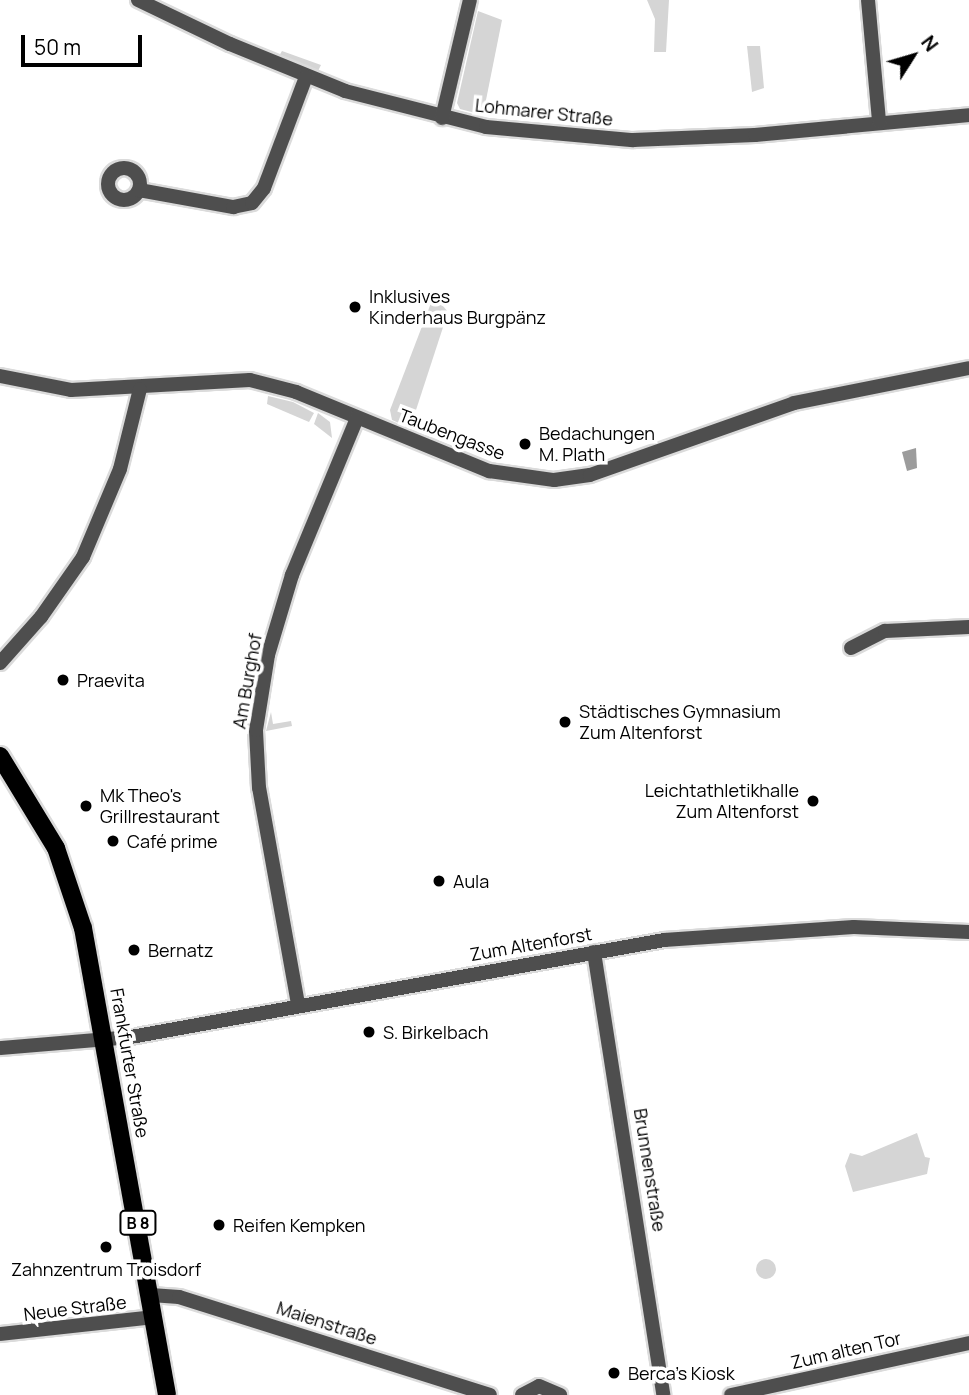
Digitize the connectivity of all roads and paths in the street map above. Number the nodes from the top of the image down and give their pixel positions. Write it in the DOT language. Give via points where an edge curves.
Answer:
graph roads {
  1 [pos="138,0"];
  2 [pos="470,0"];
  3 [pos="868,0"];
  4 [pos="306,77"];
  5 [pos="969,114"];
  6 [pos="442,118"];
  7 [pos="880,121"];
  8 [pos="139,190"];
  9 [pos="969,368"];
  10 [pos="0,376"];
  11 [pos="140,389"];
  12 [pos="357,418"];
  13 [pos="969,627"];
  14 [pos="851,648"];
  15 [pos="0,663"];
  16 [pos="0,755"];
  17 [pos="969,932"];
  18 [pos="594,952"];
  19 [pos="298,1004"];
  20 [pos="104,1041"];
  21 [pos="0,1048"];
  22 [pos="151,1295"];
  23 [pos="154,1317"];
  24 [pos="0,1334"];
  25 [pos="969,1342"];
  26 [pos="167,1395"];
  27 [pos="490,1395"];
  28 [pos="522,1395"];
  29 [pos="560,1395"];
  30 [pos="663,1395"];
  31 [pos="731,1395"];
  1 -- 4 [label="street, Lohmarer Straße"];
  2 -- 6 [label="street"];
  3 -- 7 [label="street"];
  4 -- 6 [label="street, Lohmarer Straße"];
  4 -- 8 [label="street" via="264,188 252,203 233,207"];
  5 -- 7 [label="street, Lohmarer Straße"];
  6 -- 7 [label="street, Lohmarer Straße" via="633,140 755,135"];
  9 -- 12 [label="street, Taubengasse" via="793,402 570,479 531,480 494,473"];
  10 -- 11 [label="street, Taubengasse" via="50,388"];
  11 -- 12 [label="street, Taubengasse" via="250,380 296,392"];
  11 -- 15 [label="street" via="121,469 83,557 41,617"];
  12 -- 19 [label="street, Am Burghof" via="292,575 268,655 256,730 259,788"];
  13 -- 14 [label="street" via="885,631"];
  16 -- 20 [label="main road, Frankfurter Straße / B 8" via="62,863 83,928"];
  17 -- 18 [label="street, Zum Altenforst" via="904,927 771,929"];
  18 -- 19 [label="street, Zum Altenforst"];
  18 -- 30 [label="street, Brunnenstraße"];
  19 -- 20 [label="street, Zum Altenforst"];
  20 -- 21 [label="street, Zum Altenforst"];
  20 -- 22 [label="main road, Frankfurter Straße / B 8"];
  22 -- 23 [label="main road, Frankfurter Straße / B 8"];
  22 -- 27 [label="street, Maienstraße" via="179,1297"];
  23 -- 24 [label="street, Neue Straße"];
  23 -- 26 [label="main road, Frankfurter Straße / B 8"];
  25 -- 31 [label="street, Zum alten Tor"];
  28 -- 29 [label="street" via="539,1386"];
}
